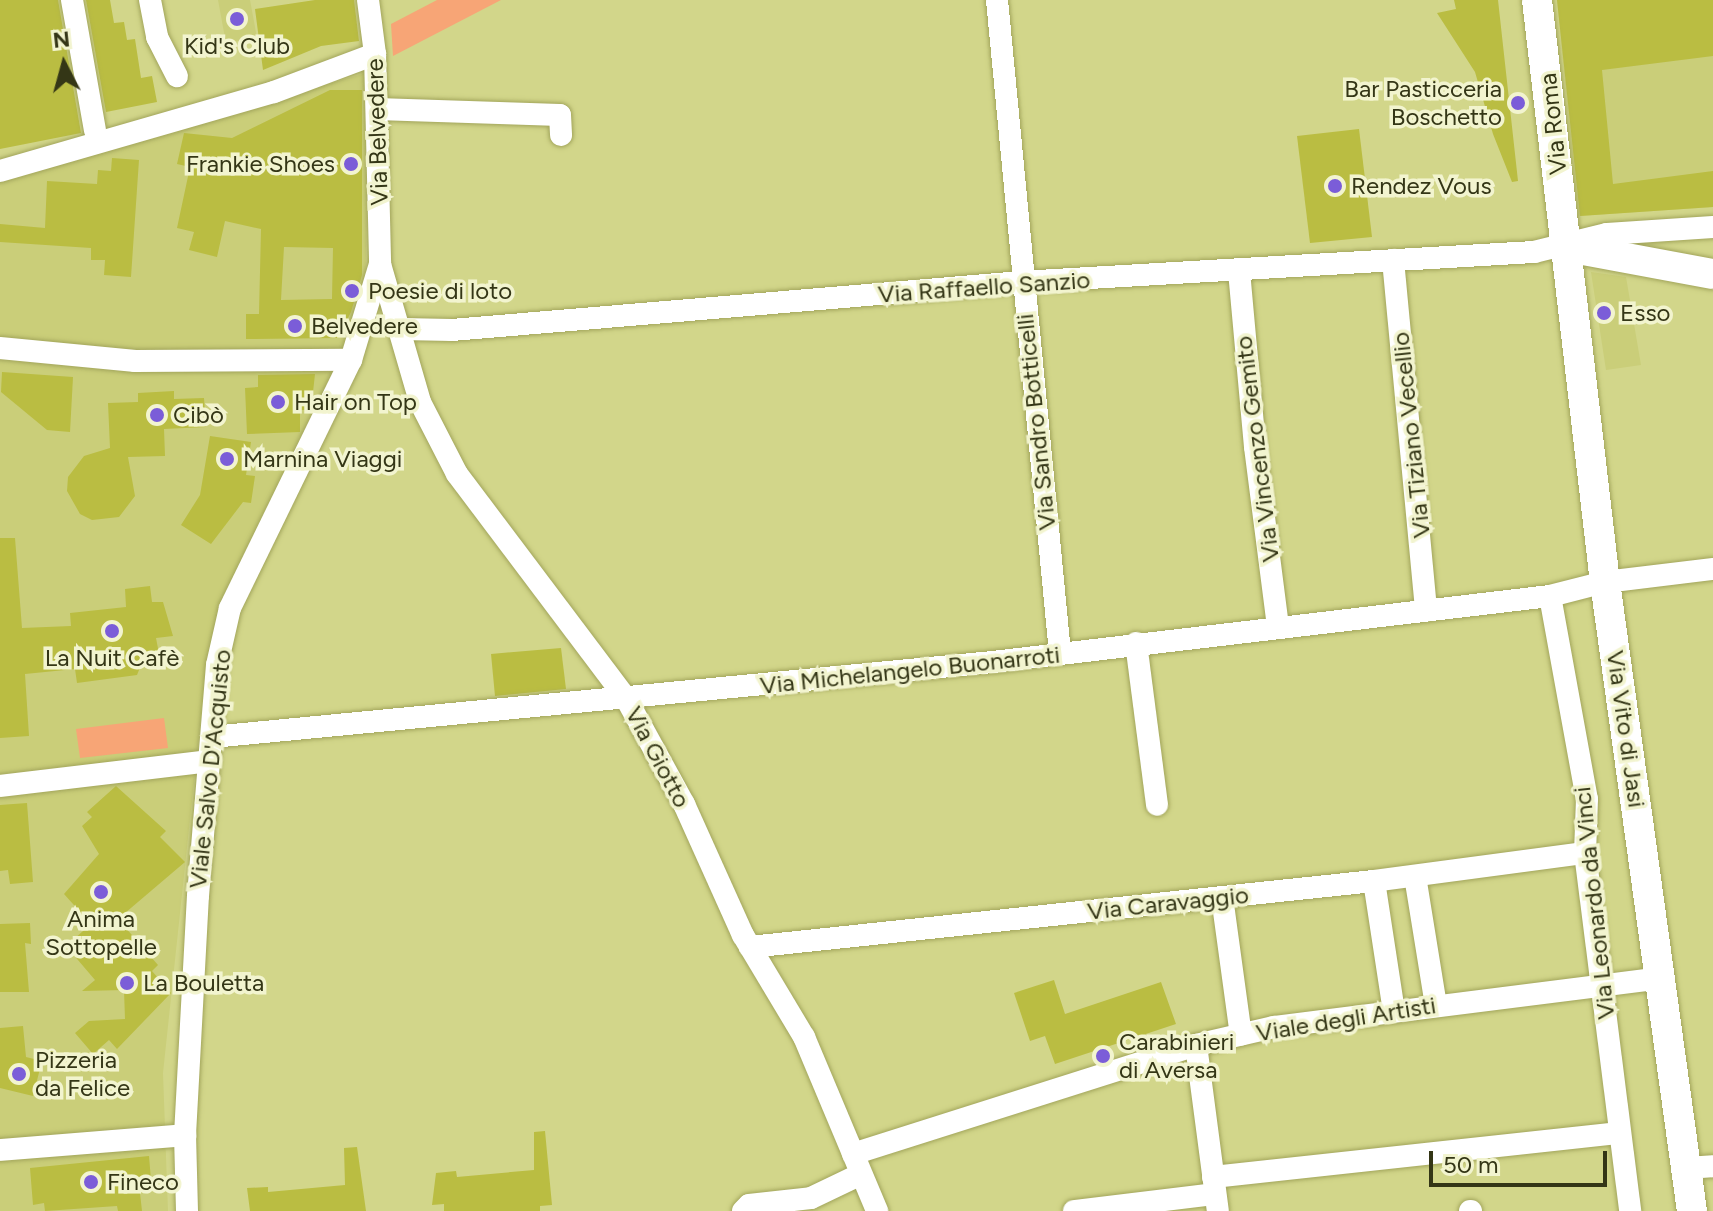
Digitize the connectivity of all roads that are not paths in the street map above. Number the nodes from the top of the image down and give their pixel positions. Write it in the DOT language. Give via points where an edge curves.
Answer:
graph roads {
  1 [pos="72,0"];
  2 [pos="150,0"];
  3 [pos="368,0"];
  4 [pos="997,0"];
  5 [pos="1537,0"];
  6 [pos="375,54"];
  7 [pos="177,76"];
  8 [pos="377,109"];
  9 [pos="95,130"];
  10 [pos="561,135"];
  11 [pos="0,171"];
  12 [pos="1713,227"];
  13 [pos="1676,229"];
  14 [pos="1567,247"];
  15 [pos="1393,260"];
  16 [pos="380,264"];
  17 [pos="1671,266"];
  18 [pos="1239,271"];
  19 [pos="1713,274"];
  20 [pos="1021,282"];
  21 [pos="401,329"];
  22 [pos="0,348"];
  23 [pos="351,360"];
  24 [pos="1713,569"];
  25 [pos="1605,582"];
  26 [pos="1550,596"];
  27 [pos="1426,610"];
  28 [pos="1278,626"];
  29 [pos="1136,643"];
  30 [pos="1060,653"];
  31 [pos="627,700"];
  32 [pos="212,737"];
  33 [pos="210,761"];
  34 [pos="0,786"];
  35 [pos="1157,805"];
  36 [pos="1585,853"];
  37 [pos="1415,876"];
  38 [pos="1374,881"];
  39 [pos="1222,897"];
  40 [pos="750,947"];
  41 [pos="1663,978"];
  42 [pos="1601,984"];
  43 [pos="1436,1005"];
  44 [pos="1394,1011"];
  45 [pos="1241,1035"];
  46 [pos="1196,1045"];
  47 [pos="1620,1133"];
  48 [pos="185,1135"];
  49 [pos="0,1150"];
  50 [pos="857,1164"];
  51 [pos="1700,1167"];
  52 [pos="1216,1194"];
  53 [pos="187,1211"];
  54 [pos="743,1211"];
  55 [pos="877,1211"];
  56 [pos="1074,1211"];
  57 [pos="1630,1211"];
  58 [pos="1692,1211"];
  1 -- 9 [label="street"];
  2 -- 7 [label="street" via="157,37"];
  3 -- 6 [label="street, Via Belvedere"];
  4 -- 20 [label="street, Via Sandro Botticelli"];
  5 -- 14 [label="street, Via Roma"];
  6 -- 8 [label="street, Via Belvedere"];
  6 -- 11 [label="street" via="274,92"];
  8 -- 10 [label="street" via="560,115"];
  8 -- 16 [label="street, Via Belvedere"];
  12 -- 13 [label="street, Via Raffaello Sanzio"];
  13 -- 14 [label="street, Via Raffaello Sanzio" via="1607,234"];
  13 -- 17 [label="street"];
  14 -- 15 [label="street, Via Raffaello Sanzio"];
  14 -- 17 [label="street"];
  14 -- 25 [label="street, Via Vito di Jasi"];
  15 -- 18 [label="street, Via Raffaello Sanzio"];
  15 -- 27 [label="street, Via Tiziano Vecellio"];
  16 -- 21 [label="street, Via Giotto"];
  16 -- 23 [label="street, Viale Salvo D'Acquisto"];
  17 -- 19 [label="street"];
  18 -- 20 [label="street, Via Raffaello Sanzio"];
  18 -- 28 [label="street, Via Vincenzo Gemito"];
  20 -- 21 [label="street, Via Raffaello Sanzio" via="452,330"];
  20 -- 30 [label="street, Via Sandro Botticelli"];
  21 -- 31 [label="street, Via Giotto" via="420,402 457,474"];
  22 -- 23 [label="street" via="135,361"];
  23 -- 32 [label="street, Viale Salvo D'Acquisto" via="230,608 217,665"];
  24 -- 25 [label="street, Via Michelangelo Buonarroti"];
  25 -- 26 [label="street, Via Michelangelo Buonarroti"];
  25 -- 41 [label="street, Via Vito di Jasi"];
  26 -- 27 [label="street, Via Michelangelo Buonarroti"];
  26 -- 36 [label="street, Via Leonardo da Vinci" via="1587,799"];
  27 -- 28 [label="street, Via Michelangelo Buonarroti"];
  28 -- 29 [label="street, Via Michelangelo Buonarroti"];
  29 -- 30 [label="street, Via Michelangelo Buonarroti"];
  29 -- 35 [label="street"];
  30 -- 31 [label="street, Via Michelangelo Buonarroti"];
  31 -- 32 [label="street, Via Michelangelo Buonarroti"];
  31 -- 40 [label="street, Via Giotto" via="684,804"];
  32 -- 33 [label="street, Viale Salvo D'Acquisto"];
  33 -- 34 [label="street"];
  33 -- 48 [label="street, Viale Salvo D'Acquisto"];
  36 -- 37 [label="street, Via Caravaggio"];
  36 -- 42 [label="street, Via Leonardo da Vinci"];
  37 -- 38 [label="street, Via Caravaggio"];
  37 -- 43 [label="street"];
  38 -- 39 [label="street, Via Caravaggio"];
  38 -- 44 [label="street"];
  39 -- 40 [label="street, Via Caravaggio"];
  39 -- 45 [label="street"];
  40 -- 50 [label="street, Via Giotto" via="804,1037"];
  41 -- 42 [label="street, Viale degli Artisti"];
  41 -- 51 [label="street, Via Vito di Jasi"];
  42 -- 43 [label="street, Viale degli Artisti"];
  42 -- 47 [label="street, Via Leonardo da Vinci"];
  43 -- 44 [label="street, Viale degli Artisti"];
  44 -- 45 [label="street, Viale degli Artisti"];
  45 -- 46 [label="street, Viale degli Artisti"];
  46 -- 50 [label="street, Viale degli Artisti"];
  46 -- 52 [label="street"];
  47 -- 52 [label="street"];
  47 -- 57 [label="street, Via Leonardo da Vinci"];
  48 -- 49 [label="street"];
  48 -- 53 [label="street, Viale Salvo D'Acquisto"];
  50 -- 54 [label="street, Viale degli Artisti" via="811,1198 749,1205"];
  50 -- 55 [label="street, Via Giotto"];
  51 -- 58 [label="street, Via Vito di Jasi"];
  52 -- 56 [label="street"];
}
